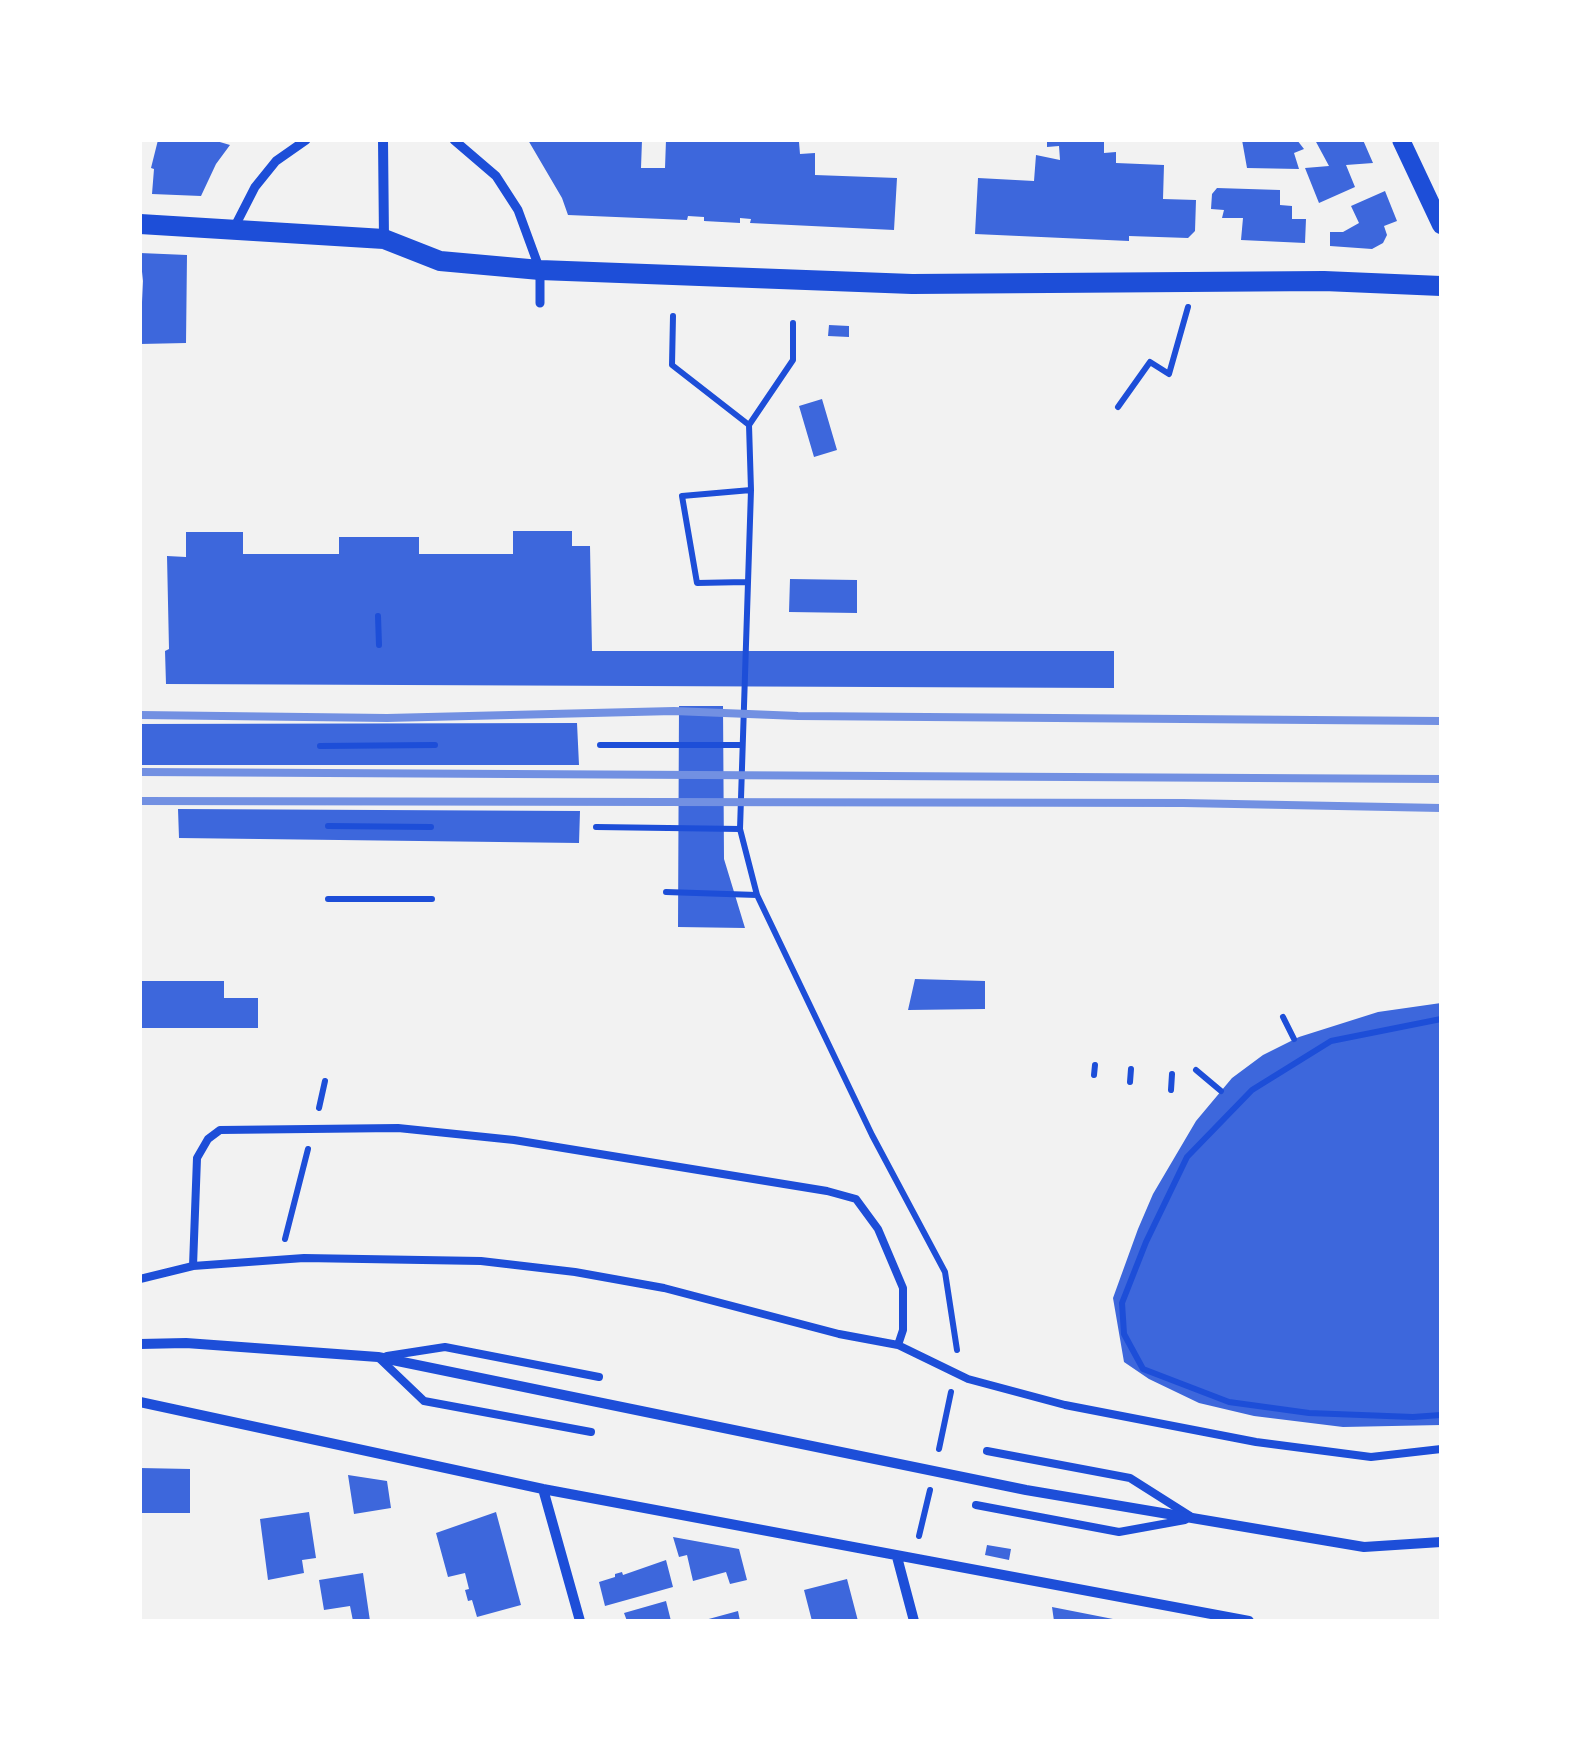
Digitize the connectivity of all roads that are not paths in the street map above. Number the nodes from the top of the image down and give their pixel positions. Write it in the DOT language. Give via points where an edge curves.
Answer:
graph roads {
  1 [pos="306,140"];
  2 [pos="383,140"];
  3 [pos="454,140"];
  4 [pos="1401,140"];
  5 [pos="140,224"];
  6 [pos="1441,225"];
  7 [pos="233,230"];
  8 [pos="384,239"];
  9 [pos="540,270"];
  10 [pos="1441,286"];
  11 [pos="540,303"];
  12 [pos="193,1266"];
  13 [pos="140,1280"];
  14 [pos="140,1344"];
  15 [pos="898,1345"];
  16 [pos="378,1357"];
  17 [pos="599,1376"];
  18 [pos="140,1402"];
  19 [pos="591,1432"];
  20 [pos="1441,1449"];
  21 [pos="986,1450"];
  22 [pos="544,1489"];
  23 [pos="976,1506"];
  24 [pos="1194,1518"];
  25 [pos="1441,1542"];
  26 [pos="898,1557"];
  27 [pos="580,1621"];
  28 [pos="914,1621"];
  29 [pos="1249,1621"];
  1 -- 7 [label="street" via="276,161"];
  2 -- 8 [label="street"];
  3 -- 9 [label="street" via="496,176 518,210"];
  4 -- 6 [label="street"];
  5 -- 7 [label="main road"];
  7 -- 8 [label="main road"];
  8 -- 9 [label="main road" via="440,261"];
  9 -- 10 [label="main road" via="893,283"];
  9 -- 11 [label="street"];
  12 -- 13 [label="lane"];
  12 -- 15 [label="lane" via="340,1257 481,1261 664,1288"];
  12 -- 15 [label="lane" via="197,1158 220,1130 398,1128 514,1140 856,1199 897,1270 904,1309"];
  14 -- 16 [label="street"];
  15 -- 20 [label="lane" via="968,1379 1256,1442 1371,1458"];
  16 -- 17 [label="lane" via="445,1347"];
  16 -- 19 [label="lane" via="424,1401"];
  16 -- 24 [label="street" via="1026,1490"];
  18 -- 22 [label="street"];
  21 -- 24 [label="lane" via="1130,1478"];
  22 -- 26 [label="street"];
  22 -- 27 [label="street"];
  23 -- 24 [label="lane" via="1119,1532"];
  24 -- 25 [label="street" via="1364,1547"];
  26 -- 28 [label="street"];
  26 -- 29 [label="street"];
}
